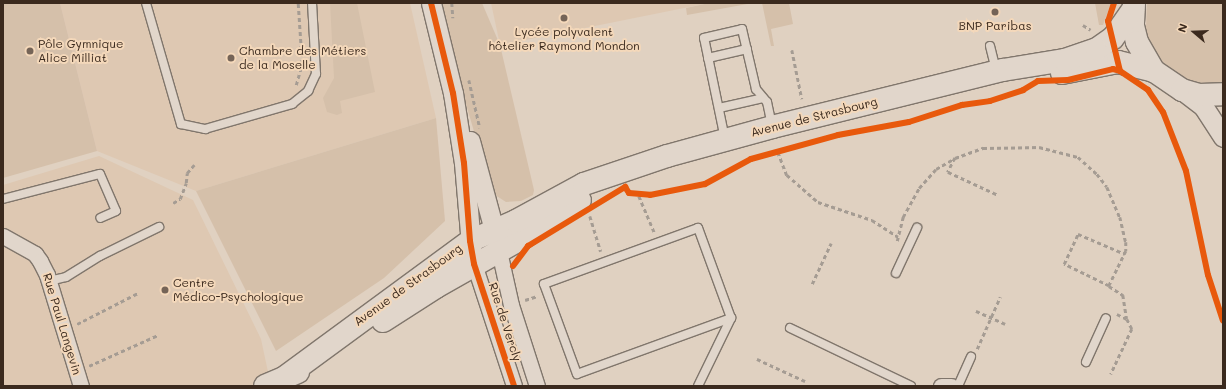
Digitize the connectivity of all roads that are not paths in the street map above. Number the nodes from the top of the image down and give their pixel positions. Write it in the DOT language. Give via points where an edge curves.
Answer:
graph roads {
  1 [pos="146,3"];
  2 [pos="312,3"];
  3 [pos="431,3"];
  4 [pos="1134,6"];
  5 [pos="990,46"];
  6 [pos="747,49"];
  7 [pos="708,58"];
  8 [pos="999,71"];
  9 [pos="1154,71"];
  10 [pos="1182,90"];
  11 [pos="453,93"];
  12 [pos="1223,94"];
  13 [pos="764,98"];
  14 [pos="719,108"];
  15 [pos="772,126"];
  16 [pos="1223,137"];
  17 [pos="725,140"];
  18 [pos="627,168"];
  19 [pos="3,199"];
  20 [pos="100,218"];
  21 [pos="159,227"];
  22 [pos="917,228"];
  23 [pos="494,230"];
  24 [pos="3,236"];
  25 [pos="470,241"];
  26 [pos="499,251"];
  27 [pos="474,264"];
  28 [pos="896,273"];
  29 [pos="50,282"];
  30 [pos="731,318"];
  31 [pos="1106,318"];
  32 [pos="790,328"];
  33 [pos="973,355"];
  34 [pos="1086,362"];
  35 [pos="285,377"];
  36 [pos="81,386"];
  37 [pos="265,386"];
  38 [pos="514,386"];
  39 [pos="537,386"];
  40 [pos="698,386"];
  41 [pos="911,386"];
  42 [pos="941,386"];
  43 [pos="951,386"];
  44 [pos="958,386"];
  1 -- 2 [label="lane" via="181,124 205,129 287,105 300,100 308,91 316,74"];
  3 -- 11 [label="street"];
  4 -- 8 [label="main road, Avenue de Strasbourg" via="1113,38 1098,49 1065,60"];
  4 -- 9 [label="main road" via="1137,42 1144,58"];
  5 -- 8 [label="lane"];
  6 -- 7 [label="lane"];
  6 -- 7 [label="lane" via="742,29 704,38"];
  6 -- 13 [label="lane" via="756,89"];
  7 -- 14 [label="lane"];
  8 -- 9 [label="main road, Avenue de Strasbourg" via="1063,73 1118,62"];
  8 -- 15 [label="main road, Avenue de Strasbourg"];
  9 -- 10 [label="main road"];
  10 -- 12 [label="main road" via="1199,95"];
  10 -- 16 [label="street" via="1203,106"];
  11 -- 23 [label="street" via="476,158"];
  11 -- 25 [label="street" via="464,163"];
  13 -- 14 [label="lane"];
  13 -- 15 [label="lane"];
  14 -- 17 [label="lane"];
  15 -- 17 [label="main road, Avenue de Strasbourg"];
  17 -- 18 [label="main road, Avenue de Strasbourg"];
  18 -- 23 [label="main road, Avenue de Strasbourg" via="584,184"];
  18 -- 26 [label="main road, Avenue de Strasbourg"];
  19 -- 20 [label="lane" via="100,174 116,211"];
  21 -- 29 [label="lane" via="100,256 66,277"];
  22 -- 28 [label="lane"];
  23 -- 25 [label="main road, Avenue de Strasbourg"];
  23 -- 26 [label="street"];
  24 -- 29 [label="street, Rue Paul Langevin" via="35,254"];
  25 -- 27 [label="street"];
  25 -- 35 [label="main road, Avenue de Strasbourg"];
  26 -- 27 [label="main road, Avenue de Strasbourg"];
  26 -- 39 [label="street, Rue de Vercly" via="511,305"];
  27 -- 35 [label="main road, Avenue de Strasbourg" via="314,366"];
  27 -- 38 [label="street, Rue de Vercly"];
  29 -- 36 [label="street, Rue Paul Langevin"];
  30 -- 30 [label="lane" via="698,228 544,284 577,374"];
  30 -- 40 [label="lane"];
  31 -- 34 [label="lane"];
  32 -- 41 [label="lane"];
  33 -- 44 [label="lane"];
  35 -- 37 [label="main road, Avenue de Strasbourg"];
  42 -- 43 [label="street"];
}
